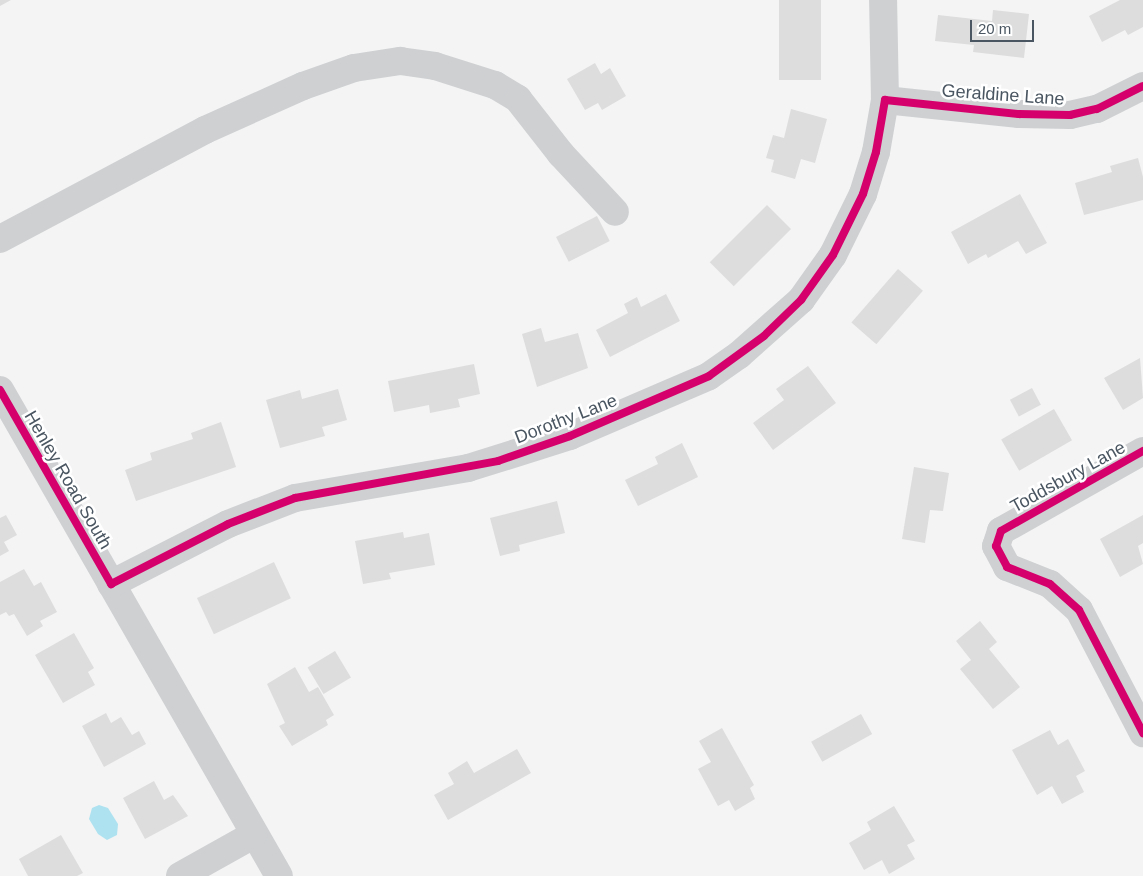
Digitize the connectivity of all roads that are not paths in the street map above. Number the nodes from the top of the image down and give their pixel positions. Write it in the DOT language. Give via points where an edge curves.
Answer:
graph roads {
  1 [pos="883,0"];
  2 [pos="1143,86"];
  3 [pos="885,100"];
  4 [pos="615,212"];
  5 [pos="0,240"];
  6 [pos="0,390"];
  7 [pos="1143,451"];
  8 [pos="111,584"];
  9 [pos="1143,733"];
  10 [pos="253,835"];
  11 [pos="180,876"];
  12 [pos="278,876"];
  1 -- 3 [label="street, Dorothy Lane"];
  2 -- 3 [label="street, Geraldine Lane" via="1097,109 1070,115 1019,114"];
  3 -- 8 [label="street, Dorothy Lane" via="876,152 865,189 833,256 801,300 764,336 709,376 570,436 498,461 295,498 228,524"];
  4 -- 5 [label="street" via="560,154 518,99 495,85 435,66 400,61 354,68 303,86 206,130"];
  6 -- 8 [label="street, Henley Road South"];
  7 -- 9 [label="street, Toddsbury Lane" via="1002,531 996,546 1006,567 1050,584 1079,610"];
  8 -- 10 [label="street, Henley Road South"];
  10 -- 11 [label="street"];
  10 -- 12 [label="street, Henley Road South"];
}
